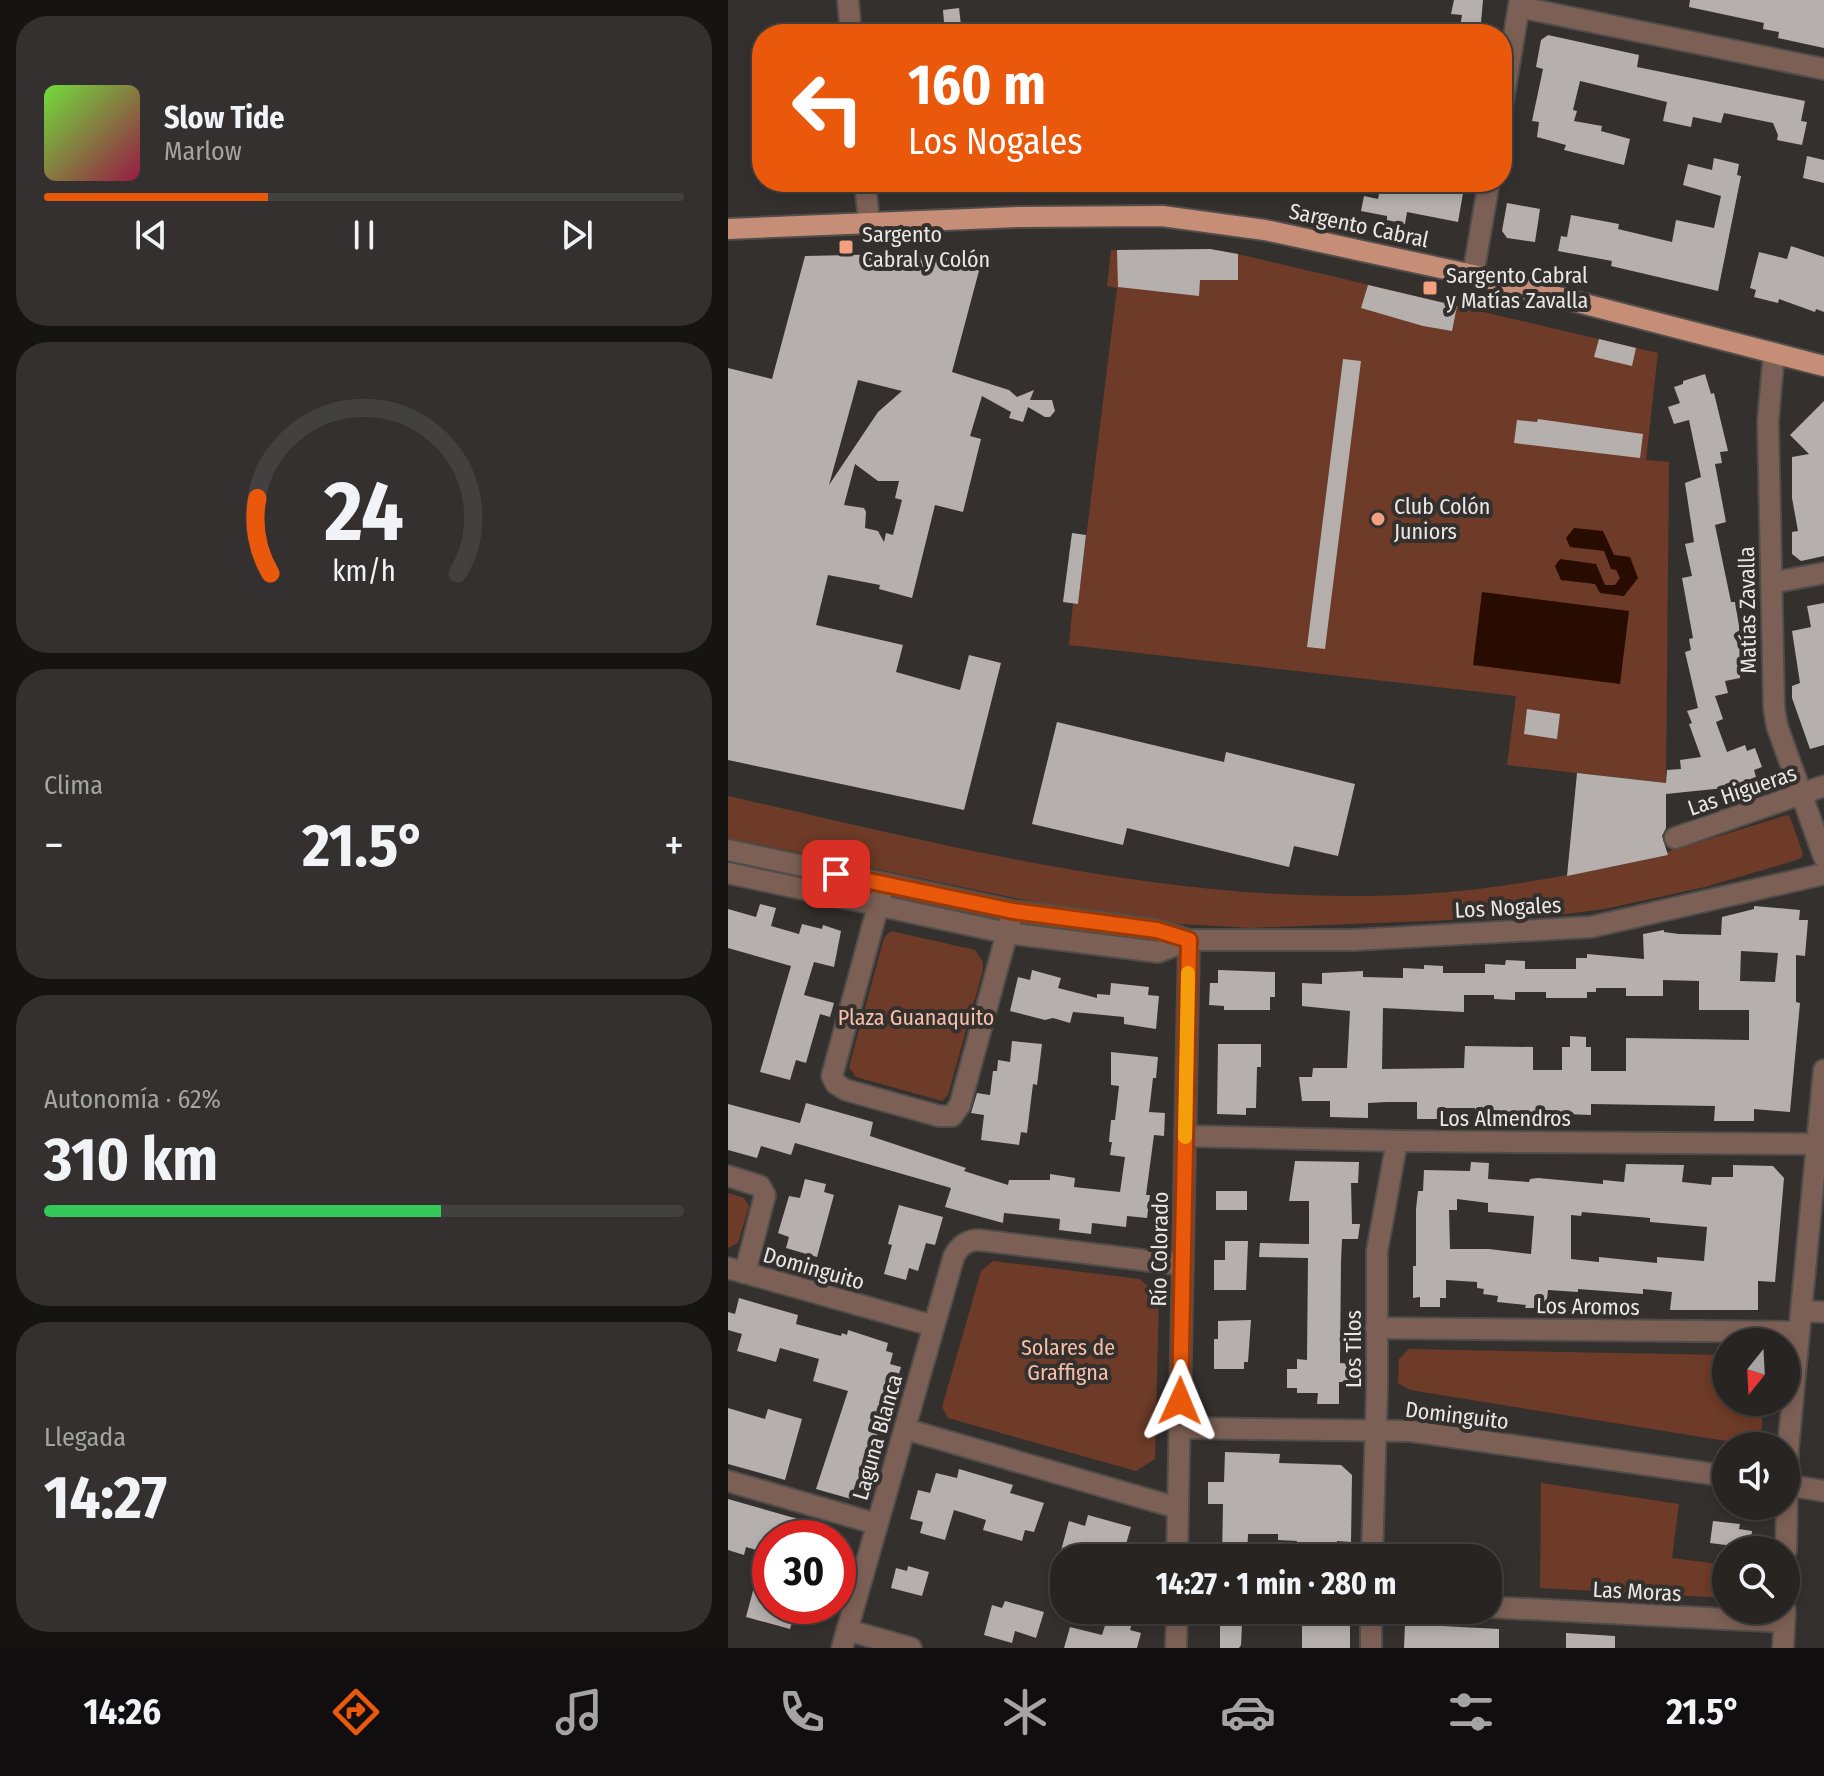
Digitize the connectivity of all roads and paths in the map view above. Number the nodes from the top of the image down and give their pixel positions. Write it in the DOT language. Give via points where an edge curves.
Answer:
graph roads {
  1 [pos="848,0"];
  2 [pos="1520,4"];
  3 [pos="850,24"];
  4 [pos="1512,50"];
  5 [pos="1824,69"];
  6 [pos="866,192"];
  7 [pos="1487,192"];
  8 [pos="869,222"];
  9 [pos="728,229"];
  10 [pos="1473,275"];
  11 [pos="1774,353"];
  12 [pos="1824,366"];
  13 [pos="1824,573"];
  14 [pos="1771,583"];
  15 [pos="1824,786"];
  16 [pos="1802,796"];
  17 [pos="1675,838"];
  18 [pos="728,850"];
  19 [pos="1824,857"];
  20 [pos="728,873"];
  21 [pos="1824,874"];
  22 [pos="884,884"];
  23 [pos="878,905"];
  24 [pos="1013,911"];
  25 [pos="1007,933"];
  26 [pos="1189,940"];
  27 [pos="1824,1070"];
  28 [pos="1185,1136"];
  29 [pos="1397,1141"];
  30 [pos="1821,1144"];
  31 [pos="728,1176"];
  32 [pos="1183,1265"];
  33 [pos="736,1271"];
  34 [pos="1801,1311"];
  35 [pos="1824,1312"];
  36 [pos="934,1326"];
  37 [pos="1376,1328"];
  38 [pos="1799,1328"];
  39 [pos="1712,1331"];
  40 [pos="1180,1428"];
  41 [pos="905,1429"];
  42 [pos="1374,1431"];
  43 [pos="1712,1474"];
  44 [pos="728,1481"];
  45 [pos="1800,1487"];
  46 [pos="1824,1491"];
  47 [pos="1178,1508"];
  48 [pos="877,1524"];
  49 [pos="1177,1544"];
  50 [pos="1372,1544"];
  51 [pos="1502,1607"];
  52 [pos="1712,1614"];
  53 [pos="1177,1624"];
  54 [pos="1371,1624"];
  55 [pos="1784,1624"];
  56 [pos="844,1639"];
  57 [pos="911,1648"];
  58 [pos="1176,1648"];
  59 [pos="1371,1648"];
  60 [pos="1783,1648"];
  1 -- 3 [label="street"];
  2 -- 4 [label="street"];
  2 -- 5 [label="street"];
  6 -- 8 [label="street"];
  7 -- 10 [label="street"];
  8 -- 9 [label="main road, Sargento Cabral"];
  8 -- 10 [label="main road, Sargento Cabral" via="1162,216 1265,230"];
  10 -- 11 [label="main road, Sargento Cabral"];
  11 -- 12 [label="main road, Sargento Cabral"];
  11 -- 14 [label="street, Matías Zavalla" via="1768,421"];
  13 -- 14 [label="street"];
  14 -- 16 [label="street, Matías Zavalla" via="1774,708"];
  15 -- 16 [label="street, Las Higueras"];
  16 -- 17 [label="street, Las Higueras"];
  16 -- 19 [label="street, Matías Zavalla"];
  18 -- 22 [label="street, Los Nogales"];
  20 -- 23 [label="street, Los Nogales"];
  21 -- 26 [label="street, Los Nogales" via="1591,927 1353,940"];
  22 -- 23 [label="street"];
  22 -- 24 [label="street, Los Nogales"];
  23 -- 25 [label="street, Los Nogales"];
  23 -- 25 [label="street" via="832,1065 833,1080 846,1090 939,1116 952,1116 960,1105"];
  24 -- 25 [label="street"];
  24 -- 26 [label="street, Los Nogales" via="1157,930"];
  25 -- 26 [label="street, Los Nogales" via="1158,952"];
  26 -- 28 [label="street, Río Colorado"];
  27 -- 30 [label="street"];
  28 -- 29 [label="street, Los Almendros"];
  28 -- 32 [label="street, Río Colorado"];
  29 -- 30 [label="street, Los Almendros"];
  29 -- 37 [label="street, Los Tilos" via="1377,1251"];
  30 -- 34 [label="street"];
  31 -- 33 [label="street" via="763,1191 763,1207"];
  32 -- 36 [label="street, Laguna Blanca" via="964,1242 954,1256"];
  32 -- 40 [label="street, Río Colorado"];
  33 -- 36 [label="street, Dominguito"];
  34 -- 35 [label="street"];
  34 -- 38 [label="street"];
  36 -- 41 [label="street, Laguna Blanca"];
  37 -- 39 [label="street, Los Aromos"];
  37 -- 42 [label="street, Los Tilos"];
  40 -- 42 [label="street, Dominguito"];
  40 -- 47 [label="street, Río Colorado"];
  41 -- 47 [label="street"];
  41 -- 48 [label="street, Laguna Blanca"];
  42 -- 43 [label="street, Dominguito" via="1411,1431"];
  42 -- 50 [label="street, Los Tilos"];
  44 -- 48 [label="street"];
  45 -- 46 [label="street"];
  47 -- 49 [label="street, Río Colorado"];
  48 -- 56 [label="street, Laguna Blanca"];
  51 -- 52 [label="street, Las Moras"];
  53 -- 58 [label="street"];
  54 -- 59 [label="street"];
  55 -- 60 [label="street"];
  56 -- 57 [label="street"];
}
